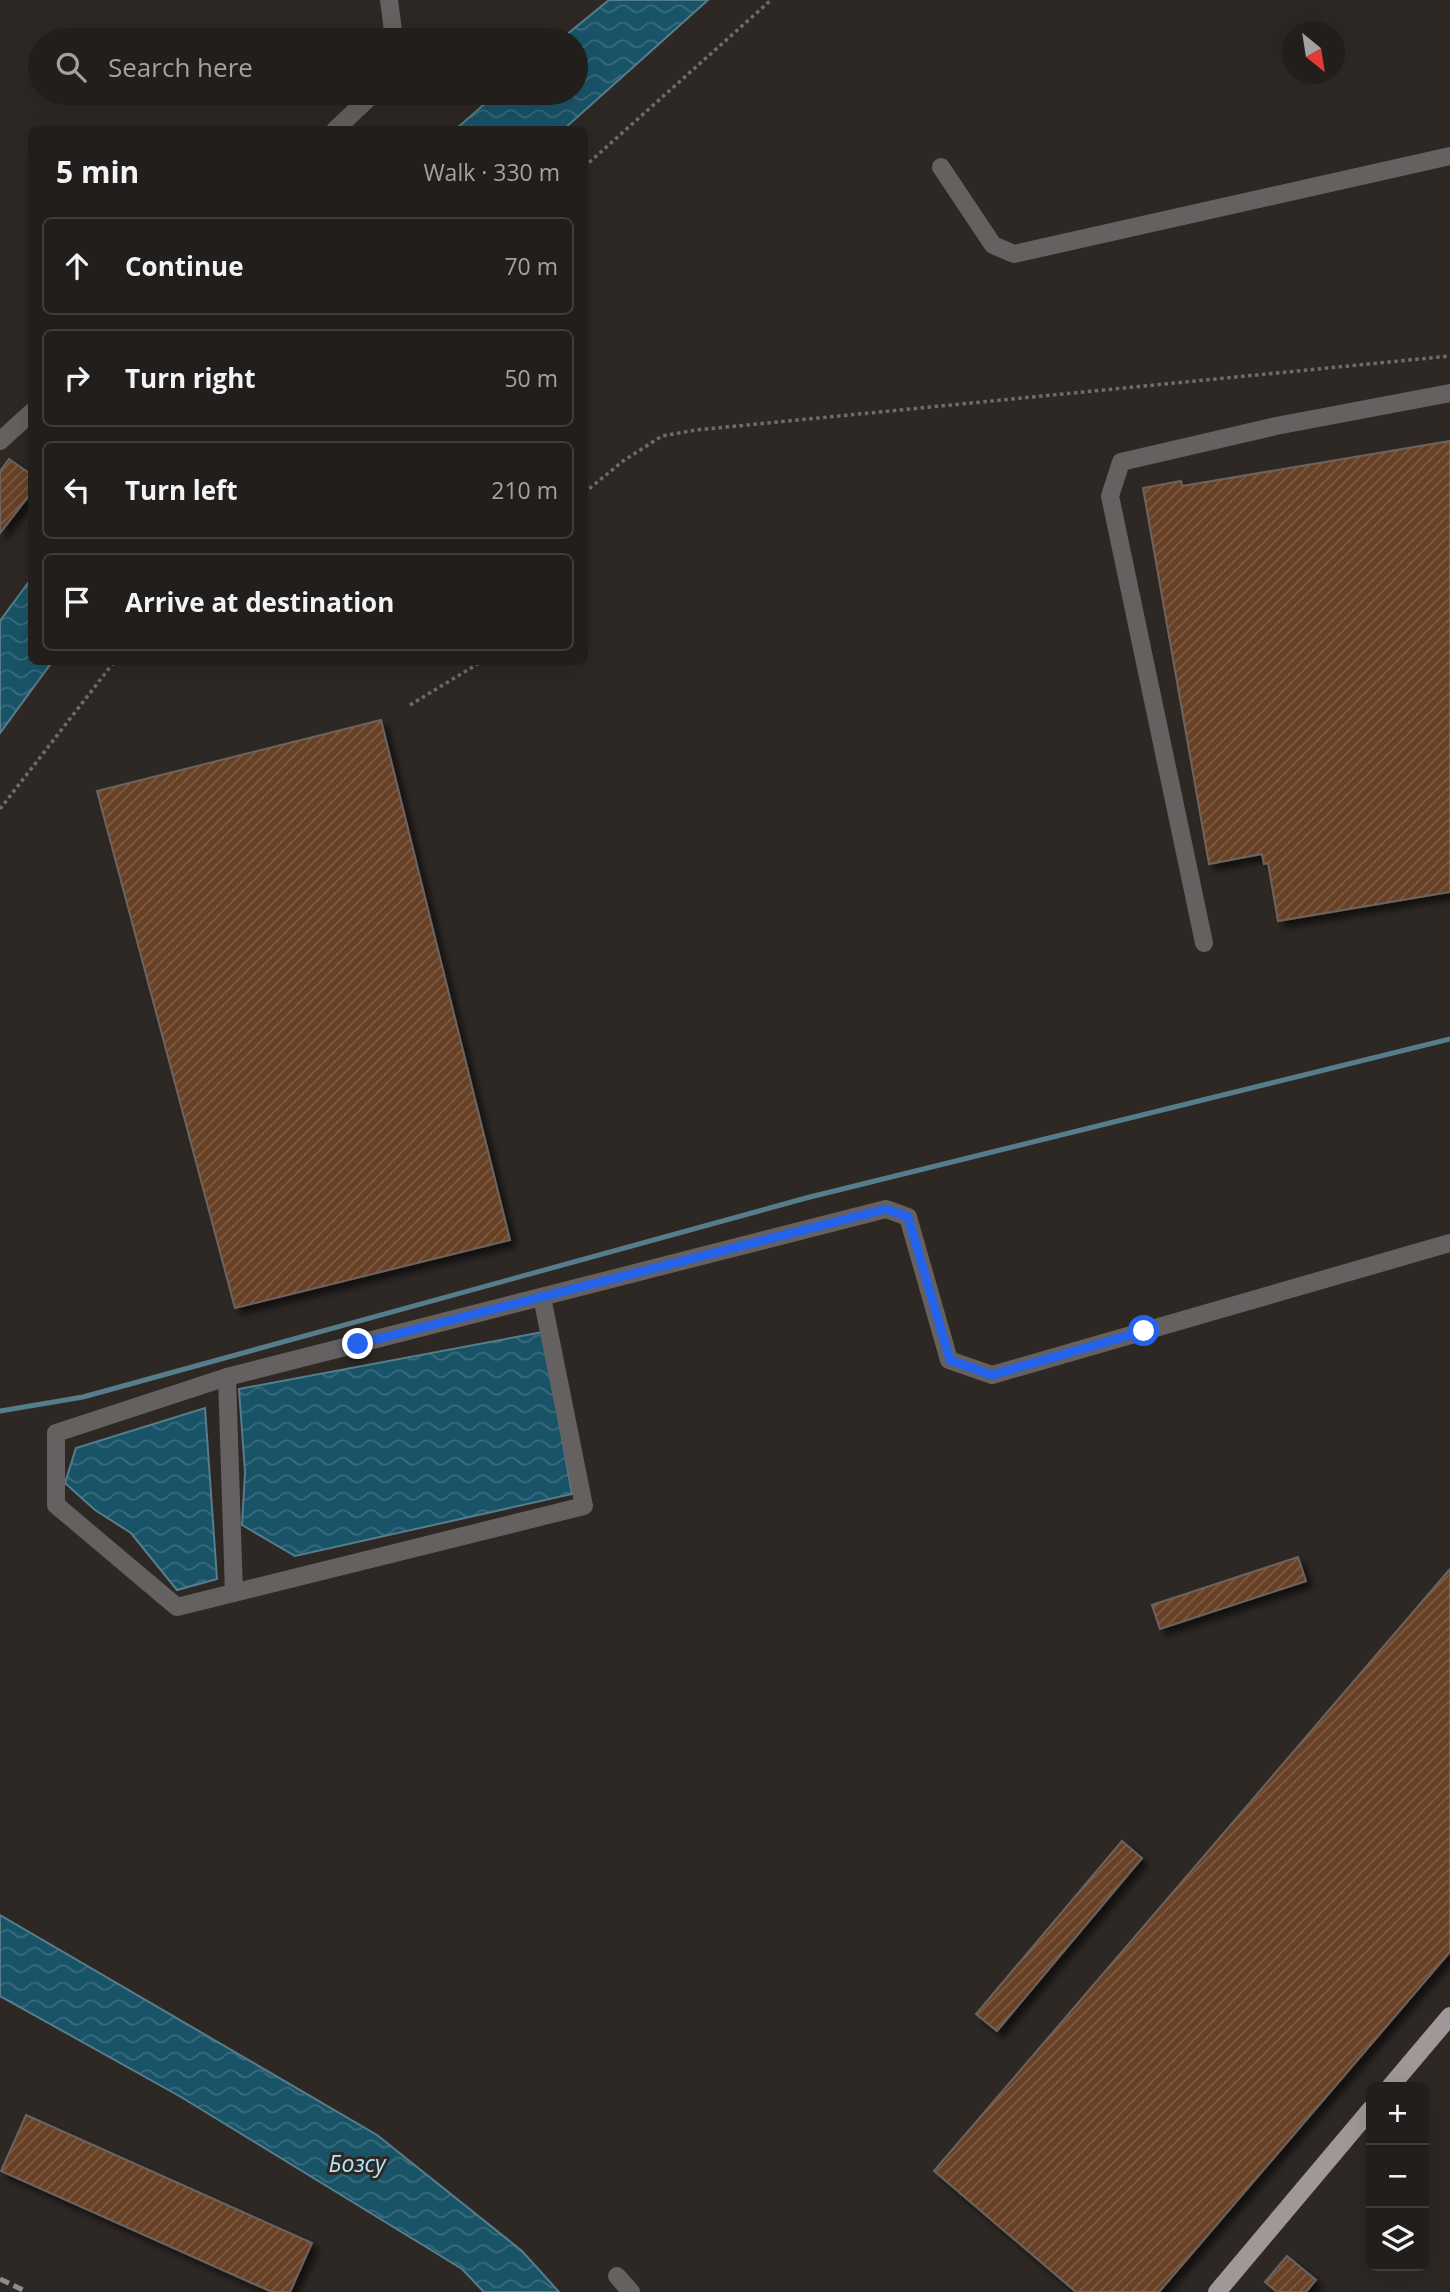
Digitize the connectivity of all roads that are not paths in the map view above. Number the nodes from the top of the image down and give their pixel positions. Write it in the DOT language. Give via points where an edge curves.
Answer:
graph roads {
  1 [pos="389,0"];
  2 [pos="393,28"];
  3 [pos="361,105"];
  4 [pos="339,126"];
  5 [pos="1450,156"];
  6 [pos="941,167"];
  7 [pos="1450,393"];
  8 [pos="28,416"];
  9 [pos="0,441"];
  10 [pos="1204,943"];
  11 [pos="1450,1243"];
  12 [pos="542,1297"];
  13 [pos="228,1377"];
  14 [pos="234,1593"];
  15 [pos="1450,2016"];
  16 [pos="1394,2082"];
  17 [pos="1366,2115"];
  18 [pos="617,2276"];
  19 [pos="631,2292"];
  20 [pos="1217,2292"];
  1 -- 2 [label="street"];
  3 -- 4 [label="street"];
  5 -- 6 [label="street" via="1014,254 993,245"];
  7 -- 10 [label="street" via="1121,462 1110,496"];
  8 -- 9 [label="street"];
  11 -- 12 [label="street" via="992,1375 950,1360 908,1217 886,1209"];
  12 -- 13 [label="street"];
  12 -- 14 [label="street" via="584,1506"];
  13 -- 14 [label="street"];
  13 -- 14 [label="street" via="56,1433 56,1505 177,1608"];
  15 -- 16 [label="main road"];
  17 -- 20 [label="main road"];
  18 -- 19 [label="street"];
}
